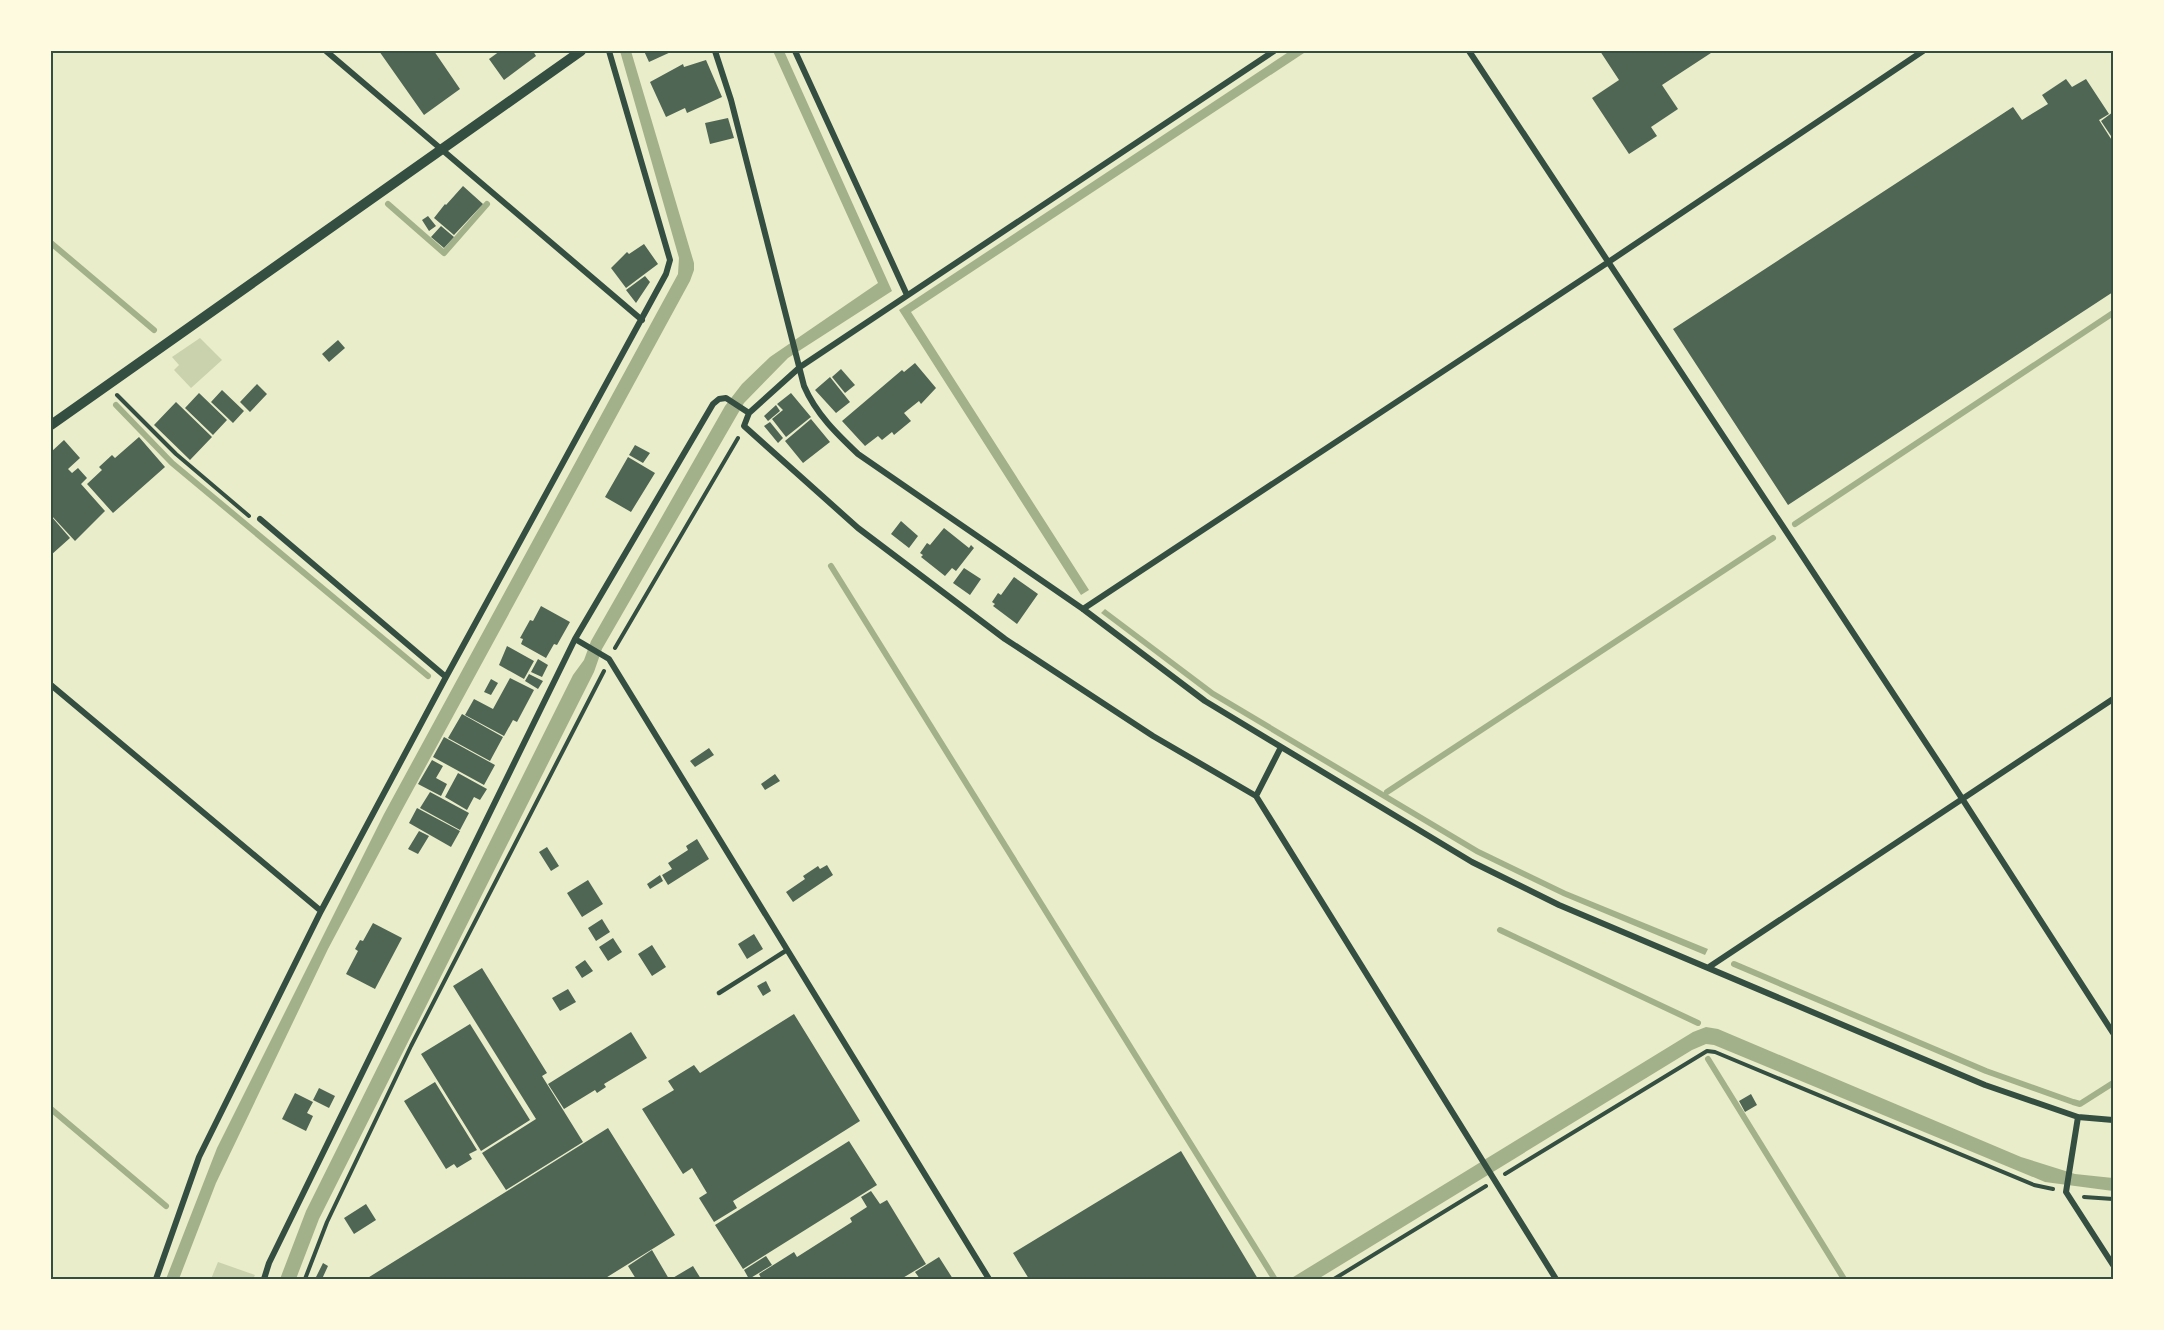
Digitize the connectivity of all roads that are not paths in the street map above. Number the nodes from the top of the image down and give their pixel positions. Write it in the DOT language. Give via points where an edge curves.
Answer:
graph roads {
  1 [pos="326,51"];
  2 [pos="581,51"];
  3 [pos="609,51"];
  4 [pos="716,51"];
  5 [pos="795,51"];
  6 [pos="1274,51"];
  7 [pos="1468,51"];
  8 [pos="1923,51"];
  9 [pos="442,150"];
  10 [pos="1608,263"];
  11 [pos="907,295"];
  12 [pos="642,320"];
  13 [pos="799,363"];
  14 [pos="747,412"];
  15 [pos="51,425"];
  16 [pos="260,519"];
  17 [pos="1083,609"];
  18 [pos="575,639"];
  19 [pos="446,677"];
  20 [pos="51,686"];
  21 [pos="2113,699"];
  22 [pos="1281,747"];
  23 [pos="1256,796"];
  24 [pos="1962,800"];
  25 [pos="321,911"];
  26 [pos="788,950"];
  27 [pos="1709,967"];
  28 [pos="719,993"];
  29 [pos="2113,1033"];
  30 [pos="2078,1117"];
  31 [pos="2113,1120"];
  32 [pos="2113,1265"];
  33 [pos="156,1279"];
  34 [pos="264,1279"];
  35 [pos="989,1279"];
  36 [pos="1556,1279"];
  1 -- 9 [label="street"];
  2 -- 9 [label="street"];
  3 -- 12 [label="street" via="670,260"];
  4 -- 13 [label="street"];
  5 -- 11 [label="street"];
  6 -- 11 [label="street"];
  7 -- 10 [label="street"];
  8 -- 10 [label="street"];
  9 -- 12 [label="street"];
  9 -- 15 [label="street"];
  10 -- 17 [label="street"];
  10 -- 24 [label="street"];
  11 -- 13 [label="street"];
  12 -- 19 [label="street"];
  13 -- 14 [label="street"];
  13 -- 17 [label="street" via="811,403 858,454"];
  14 -- 18 [label="street" via="726,398 713,404"];
  14 -- 23 [label="street" via="744,426 858,528 1005,639 1153,736"];
  16 -- 19 [label="street"];
  17 -- 22 [label="street" via="1205,701"];
  18 -- 26 [label="street" via="607,658"];
  18 -- 34 [label="street"];
  19 -- 25 [label="street"];
  20 -- 25 [label="street"];
  21 -- 24 [label="street"];
  22 -- 23 [label="street"];
  22 -- 27 [label="street" via="1472,862 1559,906"];
  23 -- 36 [label="street"];
  24 -- 27 [label="street"];
  24 -- 29 [label="street"];
  25 -- 33 [label="street" via="199,1157"];
  26 -- 28 [label="lane"];
  26 -- 35 [label="street"];
  27 -- 30 [label="street" via="1985,1084"];
  30 -- 31 [label="street"];
  30 -- 32 [label="street" via="2066,1190"];
}
